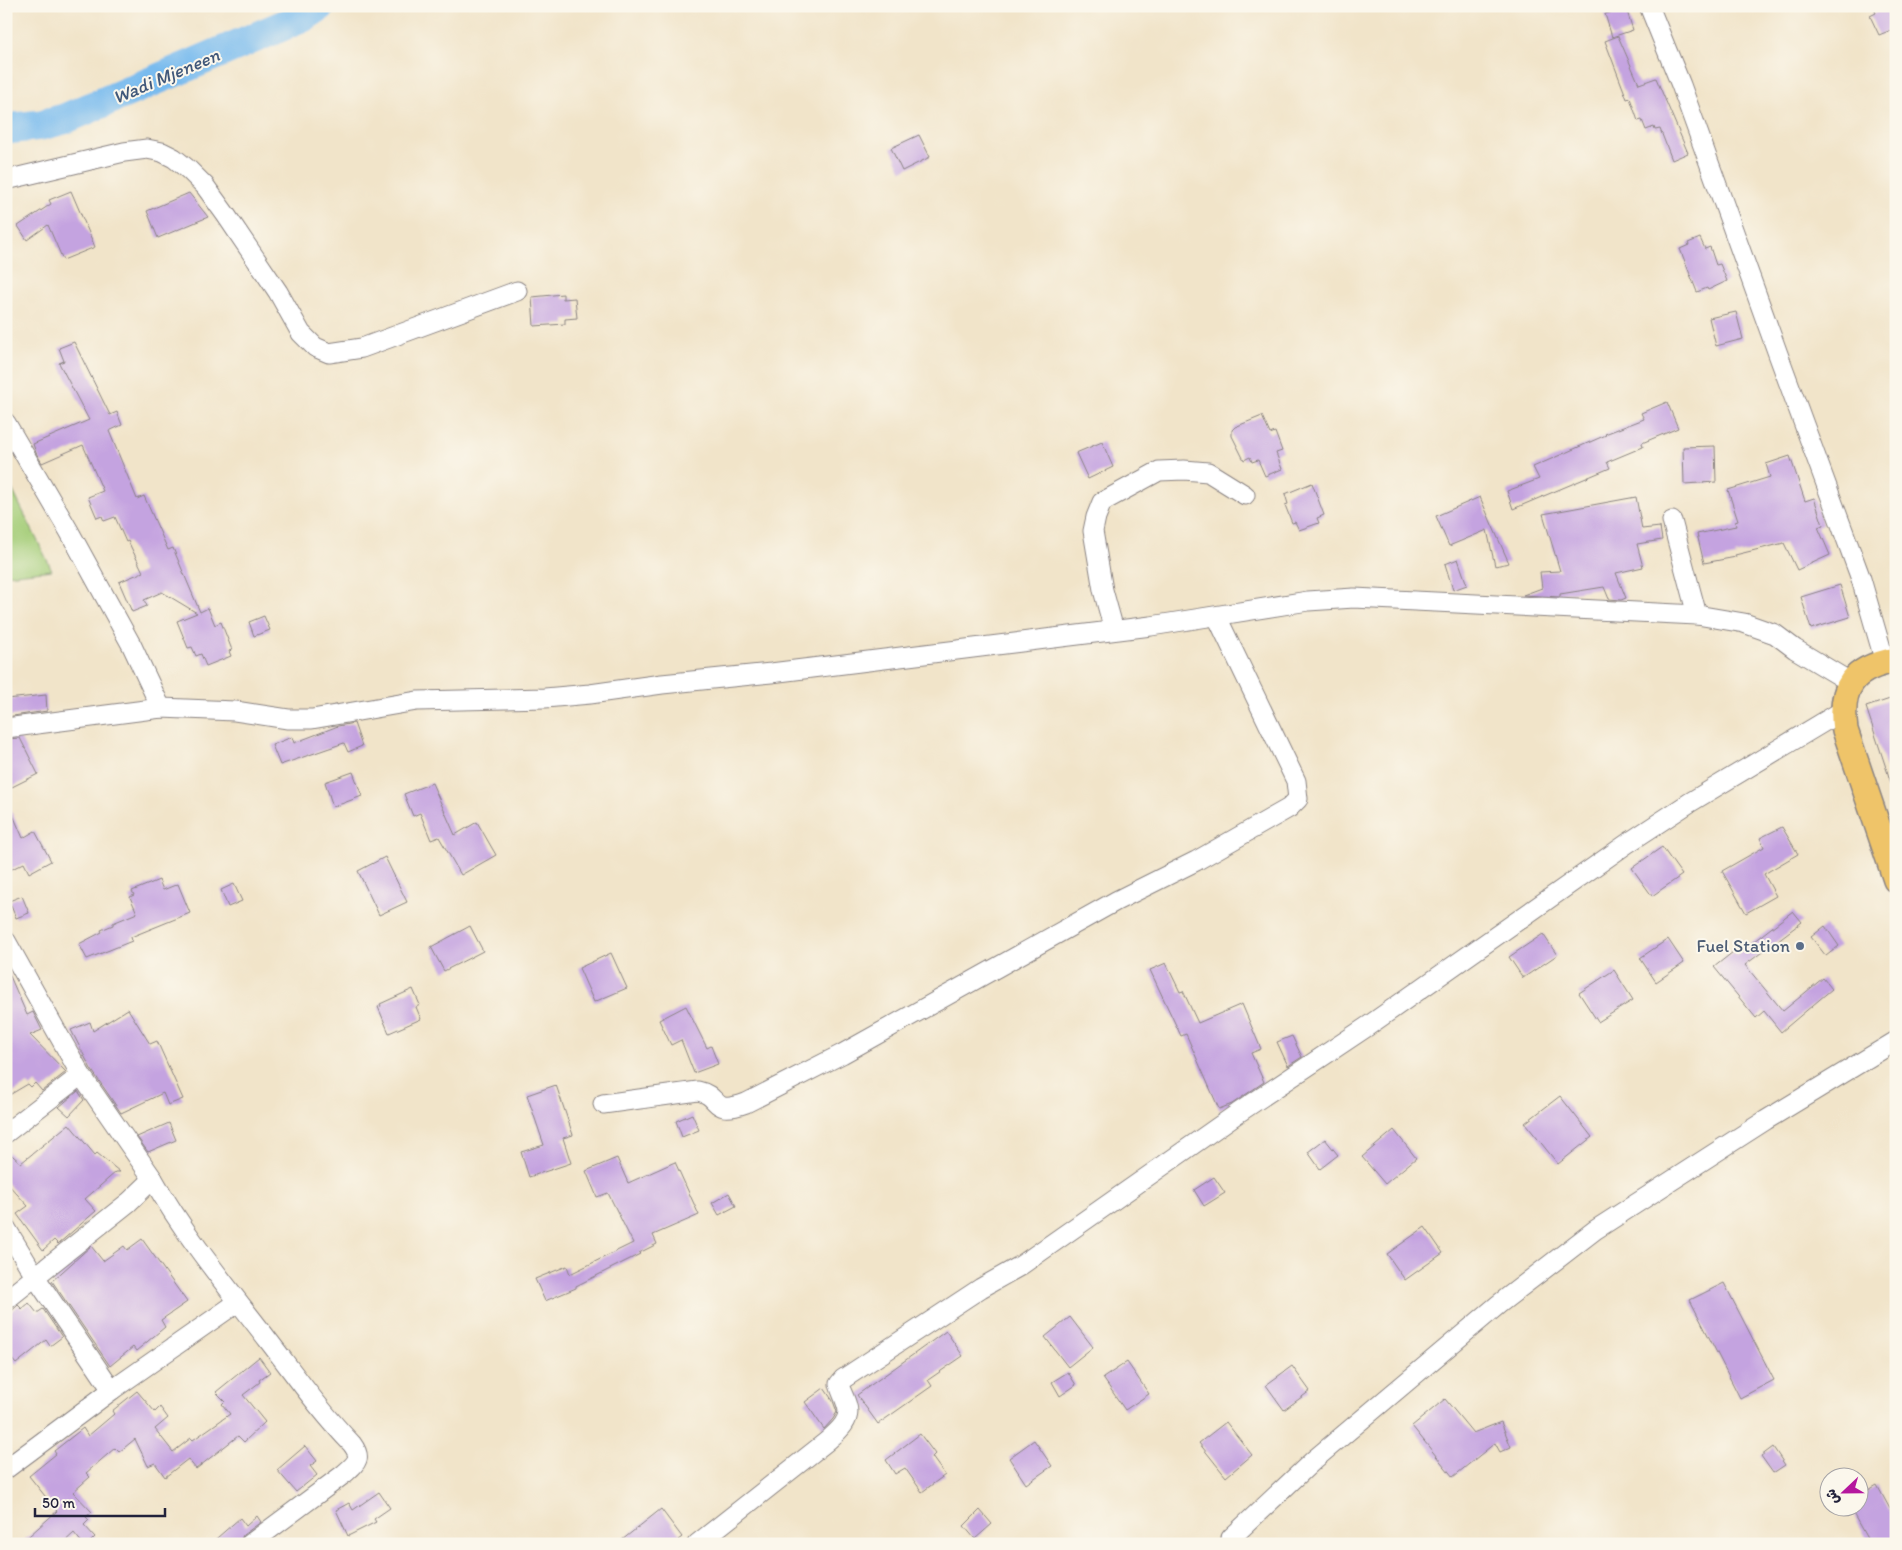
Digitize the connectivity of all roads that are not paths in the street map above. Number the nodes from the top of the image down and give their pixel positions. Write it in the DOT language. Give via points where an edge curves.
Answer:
graph roads {
  1 [pos="1649,6"];
  2 [pos="6,180"];
  3 [pos="516,290"];
  4 [pos="6,422"];
  5 [pos="1245,495"];
  6 [pos="1672,520"];
  7 [pos="1698,615"];
  8 [pos="1217,617"];
  9 [pos="1114,630"];
  10 [pos="1890,661"];
  11 [pos="1850,682"];
  12 [pos="161,708"];
  13 [pos="1842,711"];
  14 [pos="6,728"];
  15 [pos="1896,880"];
  16 [pos="6,941"];
  17 [pos="1896,1041"];
  18 [pos="81,1075"];
  19 [pos="603,1104"];
  20 [pos="6,1133"];
  21 [pos="153,1179"];
  22 [pos="6,1228"];
  23 [pos="36,1278"];
  24 [pos="6,1300"];
  25 [pos="238,1302"];
  26 [pos="112,1390"];
  27 [pos="6,1469"];
  28 [pos="250,1544"];
  29 [pos="698,1544"];
  30 [pos="1231,1544"];
  1 -- 10 [label="street" via="1681,85"];
  2 -- 3 [label="street" via="124,152 147,149 174,158 205,186 278,292 301,333 315,347 329,352 362,348"];
  4 -- 12 [label="street" via="132,646"];
  5 -- 9 [label="street" via="1208,472 1159,471 1102,502 1093,531"];
  6 -- 7 [label="street"];
  7 -- 8 [label="street" via="1354,598"];
  7 -- 11 [label="street" via="1744,623 1774,634"];
  8 -- 9 [label="street"];
  8 -- 19 [label="street" via="1296,781 1298,799 1289,808 842,1054 746,1103 724,1108 698,1091"];
  9 -- 12 [label="street" via="590,694 537,699 417,701 312,719"];
  10 -- 11 [label="main road" via="1856,675"];
  11 -- 13 [label="main road"];
  12 -- 14 [label="street"];
  13 -- 15 [label="main road" via="1845,730"];
  13 -- 29 [label="street" via="1628,843 1020,1266 843,1379 839,1384 848,1413 846,1421 835,1434"];
  16 -- 18 [label="street"];
  17 -- 30 [label="street" via="1595,1230 1499,1304 1315,1459 1231,1538"];
  18 -- 20 [label="street"];
  18 -- 21 [label="street"];
  21 -- 23 [label="street"];
  21 -- 25 [label="street"];
  22 -- 23 [label="street"];
  23 -- 24 [label="street"];
  23 -- 26 [label="street"];
  25 -- 26 [label="street"];
  25 -- 28 [label="street" via="358,1453 356,1463 339,1479"];
  26 -- 27 [label="street"];
}
